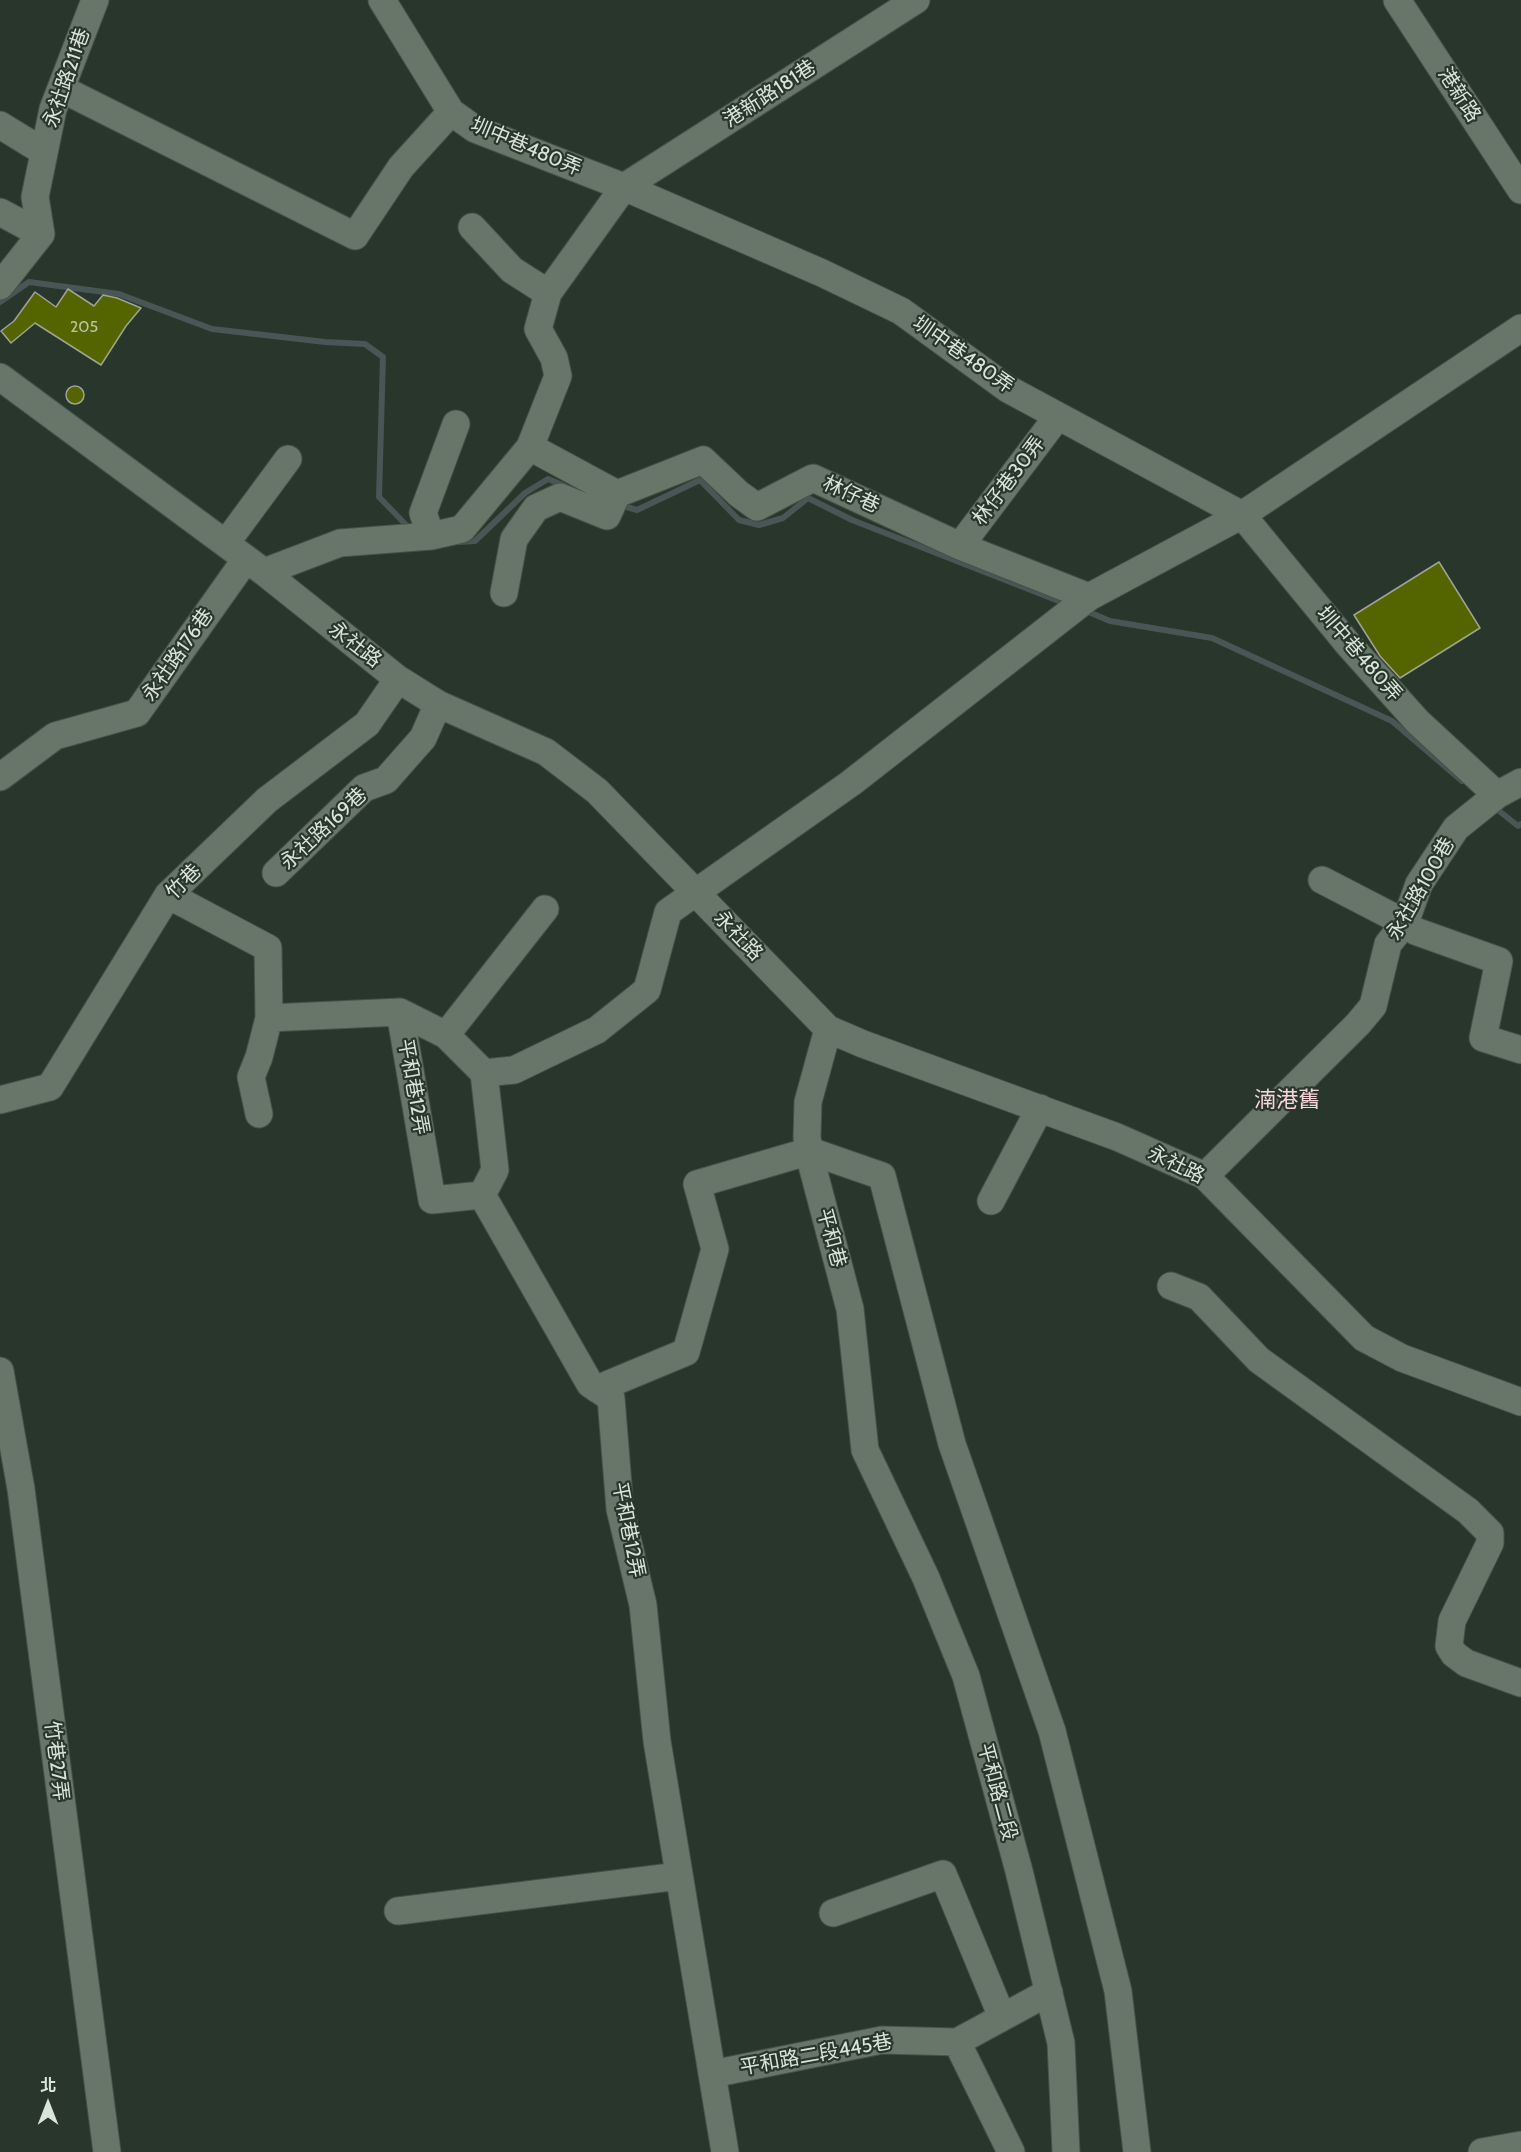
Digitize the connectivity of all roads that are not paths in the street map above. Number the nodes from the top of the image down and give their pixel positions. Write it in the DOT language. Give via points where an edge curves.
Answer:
graph roads {
  1 [pos="95,0"];
  2 [pos="382,0"];
  3 [pos="916,0"];
  4 [pos="1397,0"];
  5 [pos="62,89"];
  6 [pos="451,112"];
  7 [pos="0,125"];
  8 [pos="44,152"];
  9 [pos="624,187"];
  10 [pos="1521,189"];
  11 [pos="0,212"];
  12 [pos="472,227"];
  13 [pos="41,234"];
  14 [pos="0,286"];
  15 [pos="549,293"];
  16 [pos="1521,328"];
  17 [pos="0,377"];
  18 [pos="1058,416"];
  19 [pos="456,424"];
  20 [pos="530,447"];
  21 [pos="288,459"];
  22 [pos="617,494"];
  23 [pos="1242,515"];
  24 [pos="422,537"];
  25 [pos="960,546"];
  26 [pos="245,558"];
  27 [pos="504,594"];
  28 [pos="1089,597"];
  29 [pos="398,679"];
  30 [pos="438,704"];
  31 [pos="0,777"];
  32 [pos="1521,782"];
  33 [pos="1497,795"];
  34 [pos="276,873"];
  35 [pos="1322,880"];
  36 [pos="696,893"];
  37 [pos="168,895"];
  38 [pos="545,909"];
  39 [pos="1405,923"];
  40 [pos="400,1012"];
  41 [pos="269,1018"];
  42 [pos="828,1029"];
  43 [pos="446,1035"];
  44 [pos="1521,1050"];
  45 [pos="484,1073"];
  46 [pos="0,1100"];
  47 [pos="1040,1108"];
  48 [pos="259,1114"];
  49 [pos="810,1151"];
  50 [pos="1205,1176"];
  51 [pos="482,1195"];
  52 [pos="991,1201"];
  53 [pos="1171,1286"];
  54 [pos="0,1371"];
  55 [pos="597,1389"];
  56 [pos="1521,1402"];
  57 [pos="866,1450"];
  58 [pos="1521,1683"];
  59 [pos="679,1876"];
  60 [pos="398,1911"];
  61 [pos="833,1913"];
  62 [pos="1049,1992"];
  63 [pos="1002,2017"];
  64 [pos="957,2042"];
  65 [pos="712,2074"];
  66 [pos="1521,2145"];
  67 [pos="107,2152"];
  68 [pos="724,2152"];
  69 [pos="1011,2152"];
  70 [pos="1066,2152"];
  71 [pos="1137,2152"];
  72 [pos="1482,2152"];
  1 -- 5 [label="street, 永社路211巷"];
  2 -- 6 [label="street, 圳中巷480弄"];
  3 -- 9 [label="street, 港新路181巷"];
  4 -- 10 [label="street, 港新路"];
  5 -- 6 [label="street" via="355,236 401,167"];
  5 -- 8 [label="street, 永社路211巷" via="53,109"];
  6 -- 9 [label="street, 圳中巷480弄" via="475,129"];
  7 -- 8 [label="street"];
  8 -- 13 [label="street, 永社路211巷" via="36,197"];
  9 -- 15 [label="street"];
  9 -- 18 [label="street, 圳中巷480弄" via="901,311 1008,389"];
  11 -- 13 [label="street"];
  12 -- 15 [label="street" via="512,270"];
  13 -- 14 [label="street"];
  15 -- 20 [label="street" via="538,329 554,358 558,376"];
  16 -- 23 [label="street"];
  17 -- 26 [label="street, 永社路"];
  18 -- 23 [label="street, 圳中巷480弄"];
  18 -- 25 [label="street, 林仔巷30弄"];
  19 -- 24 [label="street" via="423,513"];
  20 -- 22 [label="street"];
  20 -- 24 [label="street" via="462,530"];
  21 -- 26 [label="street, 永社路176巷"];
  22 -- 25 [label="street, 林仔巷" via="703,460 757,507 813,478"];
  22 -- 27 [label="street" via="607,516 560,497 537,508 514,539"];
  23 -- 28 [label="street"];
  23 -- 33 [label="street, 圳中巷480弄" via="1348,645 1418,722"];
  24 -- 26 [label="street" via="340,543"];
  25 -- 28 [label="street, 林仔巷"];
  26 -- 29 [label="street, 永社路"];
  26 -- 31 [label="street, 永社路176巷" via="137,713 55,736"];
  28 -- 36 [label="street" via="851,783"];
  29 -- 30 [label="street, 永社路"];
  29 -- 37 [label="street, 竹巷" via="367,724 267,800"];
  30 -- 34 [label="street, 永社路169巷" via="423,738 386,780 364,788"];
  30 -- 36 [label="street, 永社路" via="546,752 597,791"];
  32 -- 33 [label="street, 永社路100巷"];
  33 -- 39 [label="street, 永社路100巷" via="1456,828 1419,884"];
  35 -- 39 [label="street"];
  36 -- 42 [label="street, 永社路"];
  36 -- 45 [label="street" via="668,912 647,990 597,1030 514,1070"];
  37 -- 41 [label="street" via="268,948"];
  37 -- 46 [label="street, 竹巷" via="50,1087"];
  38 -- 43 [label="street"];
  39 -- 44 [label="street" via="1414,931 1499,961 1483,1038"];
  39 -- 50 [label="street, 永社路100巷" via="1388,944 1374,1006"];
  40 -- 41 [label="street, 平和巷12弄"];
  40 -- 43 [label="street"];
  40 -- 51 [label="street, 平和巷12弄" via="432,1200"];
  41 -- 48 [label="street" via="251,1077"];
  42 -- 47 [label="street, 永社路"];
  42 -- 49 [label="street, 平和巷" via="808,1102"];
  43 -- 45 [label="street"];
  45 -- 51 [label="street" via="495,1170"];
  47 -- 50 [label="street, 永社路"];
  47 -- 52 [label="street"];
  49 -- 55 [label="street" via="697,1184 715,1249 686,1352"];
  49 -- 57 [label="street, 平和巷" via="850,1309"];
  49 -- 71 [label="street" via="882,1176 952,1444 1052,1731 1118,1991"];
  50 -- 56 [label="street, 永社路" via="1364,1338 1402,1358"];
  51 -- 55 [label="street, 平和巷12弄" via="590,1384"];
  53 -- 58 [label="street" via="1199,1297 1259,1360 1468,1511 1490,1533 1490,1542 1452,1621 1449,1646 1466,1663"];
  54 -- 67 [label="street, 竹巷27弄" via="21,1489"];
  55 -- 59 [label="street, 平和巷12弄" via="611,1398 620,1509 643,1605 657,1741"];
  57 -- 62 [label="street, 平和路二段" via="926,1578 966,1676"];
  59 -- 60 [label="street"];
  59 -- 65 [label="street"];
  61 -- 63 [label="street" via="943,1874"];
  62 -- 63 [label="street"];
  62 -- 70 [label="street, 平和路二段" via="1061,2043"];
  63 -- 64 [label="street"];
  64 -- 65 [label="street, 平和路二段445巷" via="882,2040"];
  64 -- 69 [label="street"];
  65 -- 68 [label="street"];
  66 -- 72 [label="street"];
}
